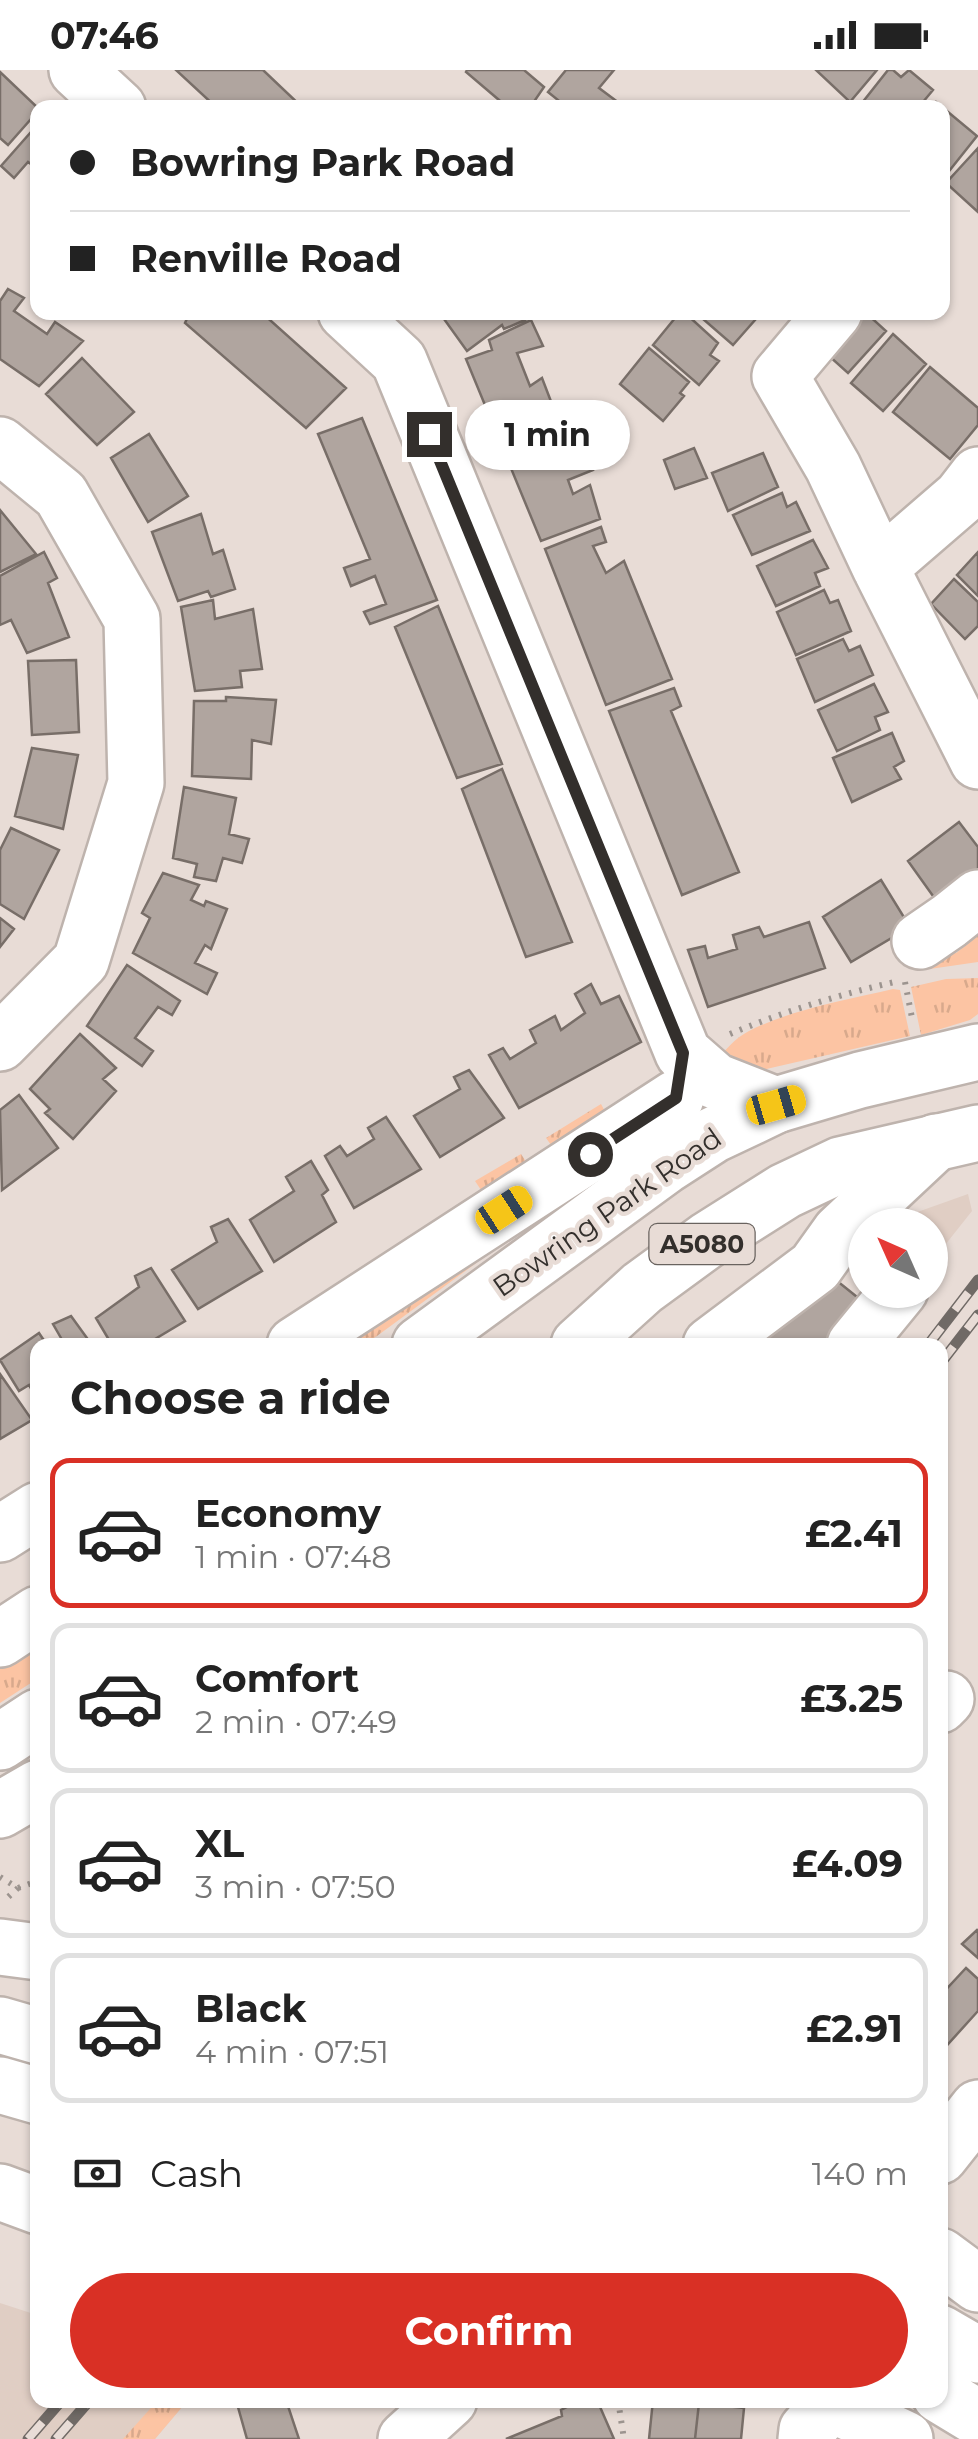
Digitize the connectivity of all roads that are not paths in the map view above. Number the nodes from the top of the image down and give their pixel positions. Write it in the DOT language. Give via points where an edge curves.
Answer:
graph roads {
  1 [pos="77,70"];
  2 [pos="109,100"];
  3 [pos="355,320"];
  4 [pos="827,320"];
  5 [pos="0,445"];
  6 [pos="978,475"];
  7 [pos="880,567"];
  8 [pos="978,761"];
  9 [pos="978,898"];
  10 [pos="912,961"];
  11 [pos="0,1043"];
  12 [pos="978,1052"];
  13 [pos="679,1076"];
  14 [pos="776,1105"];
  15 [pos="957,1138"];
  16 [pos="666,1166"];
  17 [pos="887,1208"];
  18 [pos="848,1245"];
  19 [pos="885,1308"];
  20 [pos="305,1338"];
  21 [pos="430,1338"];
  22 [pos="587,1338"];
  23 [pos="720,1338"];
  24 [pos="861,1338"];
  25 [pos="30,1515"];
  26 [pos="0,1534"];
  27 [pos="30,1619"];
  28 [pos="0,1639"];
  29 [pos="30,1722"];
  30 [pos="0,1742"];
  31 [pos="30,1793"];
  32 [pos="0,1810"];
  33 [pos="0,1948"];
  34 [pos="30,1951"];
  35 [pos="0,2025"];
  36 [pos="30,2034"];
  37 [pos="0,2085"];
  38 [pos="30,2094"];
  39 [pos="0,2192"];
  40 [pos="30,2203"];
  41 [pos="948,2262"];
  42 [pos="978,2284"];
  43 [pos="948,2338"];
  44 [pos="978,2355"];
  45 [pos="948,2401"];
  46 [pos="820,2414"];
  47 [pos="978,2418"];
  48 [pos="906,2439"];
  1 -- 2 [label="main road"];
  3 -- 13 [label="main road" via="399,360"];
  4 -- 7 [label="main road" via="780,376 833,466"];
  5 -- 11 [label="main road" via="61,494 132,619 136,783 81,962"];
  6 -- 7 [label="main road"];
  7 -- 8 [label="main road"];
  9 -- 10 [label="main road"];
  12 -- 14 [label="main road, Bowring Park Road / A5080"];
  13 -- 14 [label="main road" via="715,1080"];
  13 -- 16 [label="main road"];
  13 -- 20 [label="main road, Bowring Park Road"];
  14 -- 16 [label="main road, Bowring Park Road / A5080" via="713,1134"];
  15 -- 17 [label="main road"];
  15 -- 22 [label="main road, A5080" via="840,1165 784,1191 642,1288"];
  16 -- 21 [label="main road, Bowring Park Road / A5080"];
  18 -- 23 [label="main road"];
  19 -- 24 [label="main road"];
  25 -- 26 [label="main road"];
  27 -- 28 [label="main road"];
  29 -- 30 [label="main road"];
  31 -- 32 [label="main road"];
  33 -- 34 [label="main road"];
  35 -- 36 [label="main road"];
  37 -- 38 [label="main road"];
  39 -- 40 [label="main road"];
  41 -- 42 [label="main road"];
  43 -- 44 [label="main road"];
  45 -- 47 [label="main road"];
  46 -- 48 [label="main road"];
}
